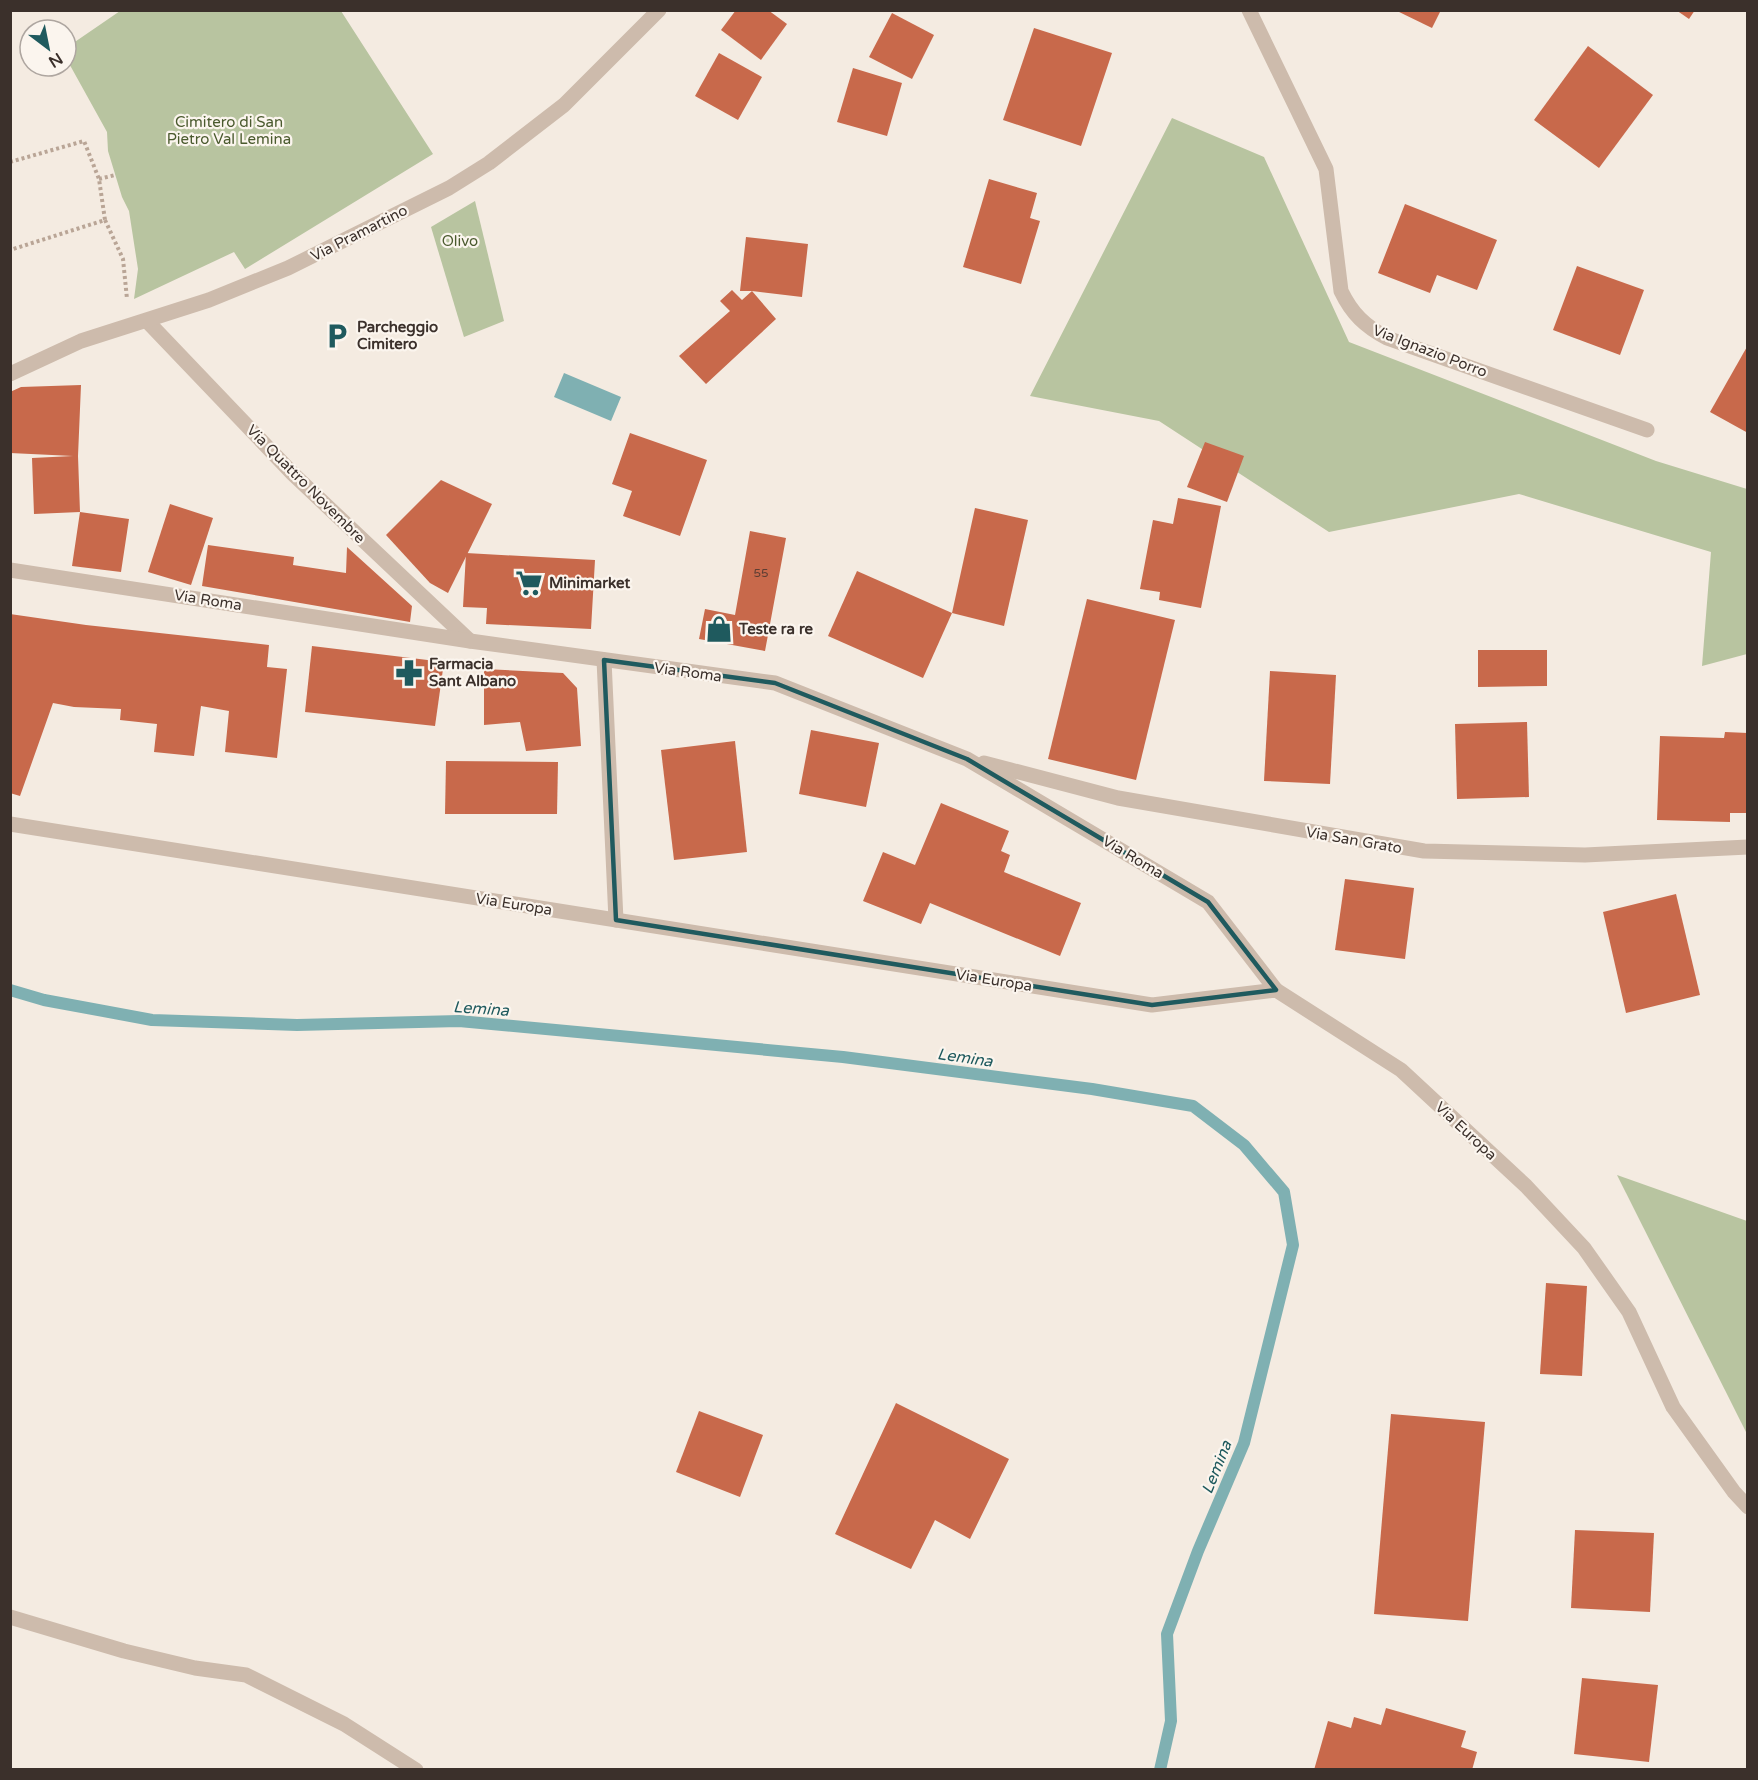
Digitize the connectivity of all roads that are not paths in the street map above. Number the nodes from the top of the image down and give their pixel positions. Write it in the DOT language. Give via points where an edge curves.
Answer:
graph roads {
  1 [pos="659,10"];
  2 [pos="1249,10"];
  3 [pos="147,321"];
  4 [pos="10,374"];
  5 [pos="1647,430"];
  6 [pos="10,570"];
  7 [pos="470,641"];
  8 [pos="604,660"];
  9 [pos="967,759"];
  10 [pos="10,824"];
  11 [pos="1748,847"];
  12 [pos="615,920"];
  13 [pos="1276,990"];
  14 [pos="1748,1507"];
  15 [pos="10,1617"];
  16 [pos="416,1770"];
  1 -- 3 [label="street, Via Pramartino" via="564,105 489,163 449,188 288,268"];
  2 -- 5 [label="street, Via Ignazio Porro" via="1326,170 1341,291 1364,326 1387,338"];
  3 -- 4 [label="street, Via Pramartino" via="81,341"];
  3 -- 7 [label="street, Via Quattro Novembre" via="293,474"];
  6 -- 7 [label="street, Via Roma"];
  7 -- 8 [label="street, Via Roma"];
  8 -- 9 [label="street, Via Roma" via="775,683"];
  8 -- 12 [label="street"];
  9 -- 11 [label="street, Via San Grato" via="1118,798 1424,851 1585,855"];
  9 -- 13 [label="street, Via Roma" via="1208,902"];
  10 -- 12 [label="street, Via Europa"];
  12 -- 13 [label="street, Via Europa" via="1152,1005"];
  13 -- 14 [label="street, Via Europa" via="1401,1070 1526,1186 1584,1248 1629,1312 1673,1407"];
  15 -- 16 [label="street" via="124,1651 246,1675 344,1724"];
}
